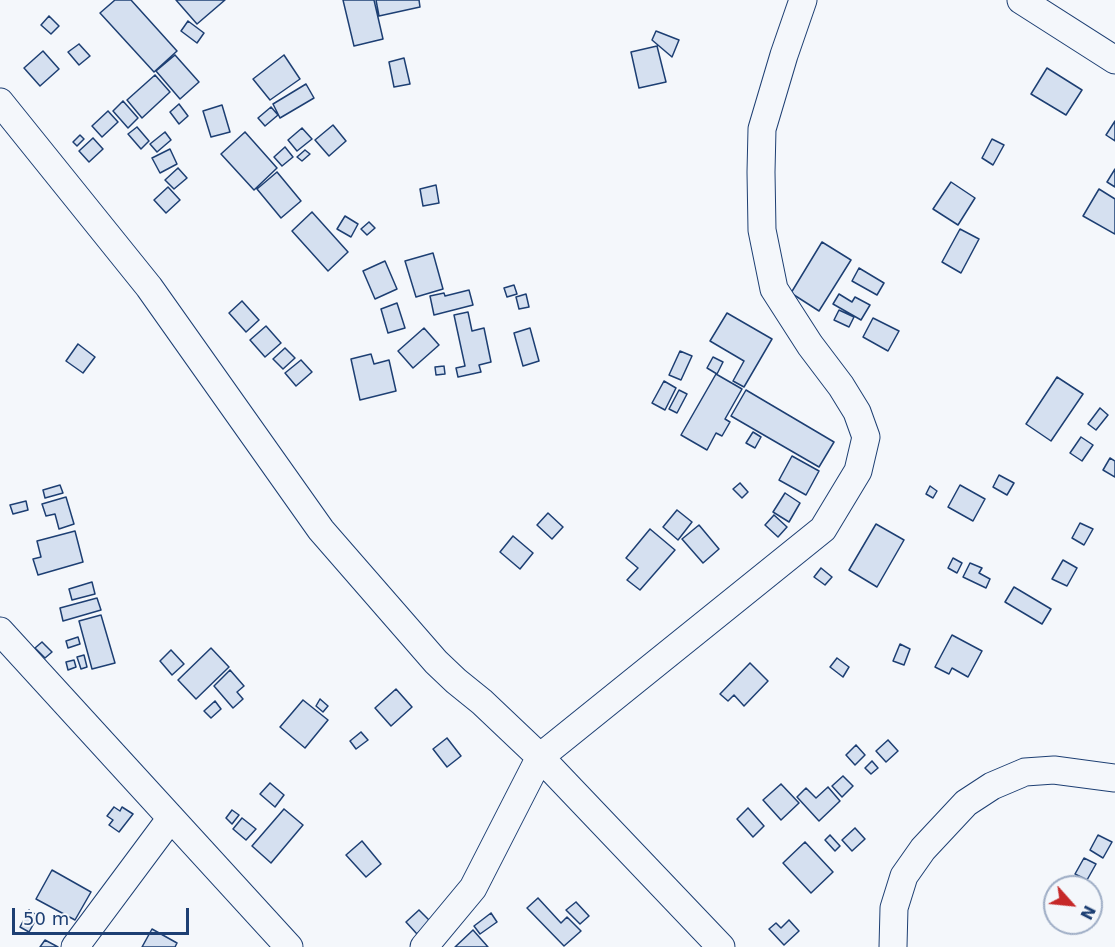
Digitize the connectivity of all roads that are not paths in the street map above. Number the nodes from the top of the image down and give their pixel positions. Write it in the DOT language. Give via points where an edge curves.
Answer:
graph roads {
  1 [pos="802,0"];
  2 [pos="1021,0"];
  3 [pos="1115,60"];
  4 [pos="0,102"];
  5 [pos="0,632"];
  6 [pos="540,757"];
  7 [pos="1115,778"];
  8 [pos="171,818"];
  9 [pos="75,947"];
  10 [pos="289,947"];
  11 [pos="424,947"];
  12 [pos="721,947"];
  13 [pos="893,947"];
  1 -- 6 [label="street" via="762,129 762,230 774,288 857,412 866,436 858,471 823,529"];
  2 -- 3 [label="street"];
  4 -- 6 [label="street" via="149,287 321,530 436,662"];
  5 -- 8 [label="street"];
  6 -- 11 [label="street" via="473,888"];
  6 -- 12 [label="street"];
  7 -- 13 [label="street" via="1054,770 1025,772 966,803 904,876 894,908"];
  8 -- 9 [label="street"];
  8 -- 10 [label="street"];
}
